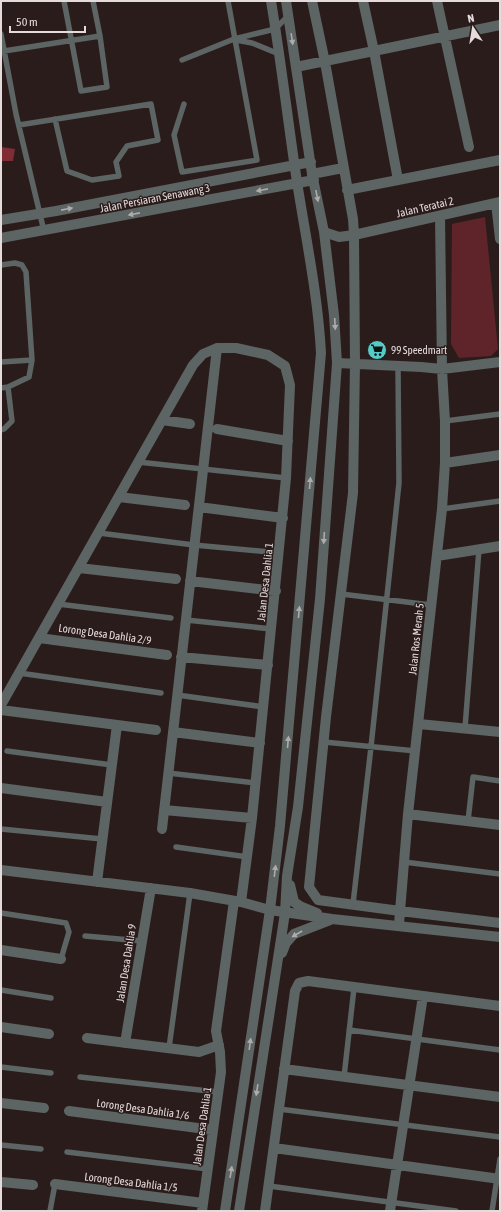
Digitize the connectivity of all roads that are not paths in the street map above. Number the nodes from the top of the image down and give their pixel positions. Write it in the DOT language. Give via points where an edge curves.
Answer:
graph roads {
  1 [pos="64,1"];
  2 [pos="93,1"];
  3 [pos="228,1"];
  4 [pos="270,1"];
  5 [pos="286,1"];
  6 [pos="312,1"];
  7 [pos="363,1"];
  8 [pos="436,1"];
  9 [pos="288,16"];
  10 [pos="500,26"];
  11 [pos="275,29"];
  12 [pos="1,34"];
  13 [pos="100,36"];
  14 [pos="444,37"];
  15 [pos="234,39"];
  16 [pos="72,40"];
  17 [pos="4,50"];
  18 [pos="374,52"];
  19 [pos="280,54"];
  20 [pos="182,60"];
  21 [pos="325,62"];
  22 [pos="296,67"];
  23 [pos="184,104"];
  24 [pos="55,119"];
  25 [pos="19,126"];
  26 [pos="470,147"];
  27 [pos="500,160"];
  28 [pos="311,162"];
  29 [pos="294,165"];
  30 [pos="344,168"];
  31 [pos="313,177"];
  32 [pos="398,180"];
  33 [pos="297,183"];
  34 [pos="347,190"];
  35 [pos="498,203"];
  36 [pos="39,212"];
  37 [pos="440,216"];
  38 [pos="1,220"];
  39 [pos="44,231"];
  40 [pos="324,232"];
  41 [pos="354,235"];
  42 [pos="1,238"];
  43 [pos="500,239"];
  44 [pos="1,265"];
  45 [pos="216,348"];
  46 [pos="32,360"];
  47 [pos="1,362"];
  48 [pos="355,362"];
  49 [pos="500,362"];
  50 [pos="337,363"];
  51 [pos="398,366"];
  52 [pos="442,369"];
  53 [pos="8,387"];
  54 [pos="1,388"];
  55 [pos="500,414"];
  56 [pos="162,420"];
  57 [pos="445,421"];
  58 [pos="190,424"];
  59 [pos="216,429"];
  60 [pos="1,430"];
  61 [pos="288,441"];
  62 [pos="500,455"];
  63 [pos="138,462"];
  64 [pos="445,463"];
  65 [pos="203,469"];
  66 [pos="286,478"];
  67 [pos="119,497"];
  68 [pos="500,501"];
  69 [pos="185,505"];
  70 [pos="199,507"];
  71 [pos="442,509"];
  72 [pos="283,518"];
  73 [pos="99,533"];
  74 [pos="194,545"];
  75 [pos="500,546"];
  76 [pos="479,549"];
  77 [pos="280,553"];
  78 [pos="437,556"];
  79 [pos="78,568"];
  80 [pos="176,579"];
  81 [pos="190,581"];
  82 [pos="276,591"];
  83 [pos="340,594"];
  84 [pos="387,600"];
  85 [pos="58,604"];
  86 [pos="431,605"];
  87 [pos="171,618"];
  88 [pos="186,620"];
  89 [pos="272,628"];
  90 [pos="39,638"];
  91 [pos="167,655"];
  92 [pos="182,657"];
  93 [pos="268,665"];
  94 [pos="19,673"];
  95 [pos="161,693"];
  96 [pos="177,695"];
  97 [pos="1,705"];
  98 [pos="264,707"];
  99 [pos="1,710"];
  100 [pos="419,724"];
  101 [pos="117,725"];
  102 [pos="464,728"];
  103 [pos="156,730"];
  104 [pos="173,732"];
  105 [pos="500,732"];
  106 [pos="324,742"];
  107 [pos="260,743"];
  108 [pos="371,747"];
  109 [pos="6,751"];
  110 [pos="416,751"];
  111 [pos="112,765"];
  112 [pos="168,773"];
  113 [pos="500,780"];
  114 [pos="256,782"];
  115 [pos="1,788"];
  116 [pos="107,802"];
  117 [pos="164,810"];
  118 [pos="408,814"];
  119 [pos="252,818"];
  120 [pos="468,821"];
  121 [pos="500,825"];
  122 [pos="1,829"];
  123 [pos="162,829"];
  124 [pos="102,839"];
  125 [pos="176,847"];
  126 [pos="248,857"];
  127 [pos="404,862"];
  128 [pos="1,870"];
  129 [pos="500,874"];
  130 [pos="287,876"];
  131 [pos="97,882"];
  132 [pos="151,888"];
  133 [pos="190,893"];
  134 [pos="237,901"];
  135 [pos="353,904"];
  136 [pos="270,910"];
  137 [pos="400,911"];
  138 [pos="1,913"];
  139 [pos="285,913"];
  140 [pos="332,919"];
  141 [pos="500,922"];
  142 [pos="399,925"];
  143 [pos="85,936"];
  144 [pos="500,937"];
  145 [pos="142,941"];
  146 [pos="1,950"];
  147 [pos="61,959"];
  148 [pos="274,979"];
  149 [pos="354,988"];
  150 [pos="1,990"];
  151 [pos="423,996"];
  152 [pos="51,998"];
  153 [pos="500,1006"];
  154 [pos="1,1028"];
  155 [pos="350,1030"];
  156 [pos="49,1034"];
  157 [pos="86,1038"];
  158 [pos="416,1039"];
  159 [pos="125,1043"];
  160 [pos="219,1045"];
  161 [pos="169,1048"];
  162 [pos="500,1050"];
  163 [pos="1,1067"];
  164 [pos="284,1069"];
  165 [pos="52,1073"];
  166 [pos="80,1077"];
  167 [pos="344,1077"];
  168 [pos="409,1085"];
  169 [pos="218,1092"];
  170 [pos="500,1097"];
  171 [pos="1,1103"];
  172 [pos="44,1108"];
  173 [pos="279,1109"];
  174 [pos="69,1112"];
  175 [pos="403,1124"];
  176 [pos="213,1130"];
  177 [pos="500,1137"];
  178 [pos="1,1145"];
  179 [pos="274,1148"];
  180 [pos="41,1149"];
  181 [pos="67,1152"];
  182 [pos="500,1159"];
  183 [pos="397,1165"];
  184 [pos="208,1169"];
  185 [pos="499,1179"];
  186 [pos="1,1182"];
  187 [pos="55,1184"];
  188 [pos="33,1185"];
  189 [pos="269,1186"];
  190 [pos="203,1207"];
  191 [pos="391,1207"];
  192 [pos="50,1211"];
  193 [pos="225,1211"];
  194 [pos="238,1211"];
  195 [pos="265,1211"];
  196 [pos="456,1211"];
  197 [pos="492,1211"];
  1 -- 16 [label="lane"];
  2 -- 13 [label="lane"];
  3 -- 15 [label="lane"];
  4 -- 11 [label="street"];
  5 -- 9 [label="street"];
  6 -- 21 [label="street"];
  7 -- 18 [label="street"];
  8 -- 14 [label="street"];
  9 -- 11 [label="lane"];
  9 -- 22 [label="street, one-way"];
  10 -- 14 [label="street"];
  11 -- 15 [label="lane"];
  11 -- 19 [label="street"];
  12 -- 17 [label="lane"];
  13 -- 16 [label="lane"];
  13 -- 16 [label="lane" via="107,87 81,91"];
  14 -- 18 [label="street"];
  14 -- 26 [label="street"];
  15 -- 19 [label="lane"];
  15 -- 20 [label="lane"];
  15 -- 23 [label="lane" via="257,160 182,172 174,135"];
  16 -- 17 [label="lane"];
  17 -- 25 [label="lane"];
  18 -- 21 [label="street"];
  18 -- 32 [label="street"];
  19 -- 29 [label="street"];
  21 -- 22 [label="street"];
  21 -- 30 [label="street"];
  22 -- 28 [label="street"];
  24 -- 24 [label="lane" via="151,104 158,140 127,146 116,162 119,176 92,180 67,171"];
  24 -- 25 [label="lane"];
  25 -- 36 [label="lane"];
  27 -- 32 [label="street"];
  28 -- 29 [label="street, Jalan Persiaran Senawang 3"];
  28 -- 31 [label="street"];
  29 -- 33 [label="street"];
  36 -- 29 [label="street, Jalan Persiaran Senawang 3, one-way"];
  30 -- 31 [label="street, Jalan Persiaran Senawang 3"];
  30 -- 34 [label="street"];
  31 -- 33 [label="street, Jalan Persiaran Senawang 3"];
  31 -- 40 [label="street, one-way"];
  32 -- 34 [label="street"];
  33 -- 39 [label="street, Jalan Persiaran Senawang 3, one-way"];
  136 -- 33 [label="street, one-way" via="280,826 321,354 319,319"];
  34 -- 41 [label="street"];
  35 -- 37 [label="street, Jalan Teratai 2"];
  35 -- 43 [label="street"];
  36 -- 38 [label="street, Jalan Persiaran Senawang 3"];
  36 -- 39 [label="lane"];
  37 -- 41 [label="street, Jalan Teratai 2"];
  37 -- 52 [label="street, Jalan Ros Merah 5"];
  39 -- 42 [label="street, Jalan Persiaran Senawang 3"];
  40 -- 41 [label="street, Jalan Teratai 2" via="338,237"];
  40 -- 50 [label="street, one-way"];
  41 -- 48 [label="street"];
  44 -- 46 [label="lane" via="15,263 22,265 26,272"];
  45 -- 56 [label="street" via="203,354 193,365"];
  45 -- 61 [label="street, Jalan Desa Dahlia 1" via="236,348 268,355 285,366 290,385"];
  45 -- 65 [label="street"];
  46 -- 47 [label="lane"];
  46 -- 53 [label="lane" via="29,377"];
  48 -- 50 [label="street"];
  48 -- 51 [label="street"];
  48 -- 83 [label="street" via="353,493"];
  49 -- 52 [label="street"];
  50 -- 130 [label="street, one-way" via="320,599 298,807"];
  51 -- 52 [label="street"];
  51 -- 84 [label="lane" via="399,483"];
  52 -- 57 [label="street, Jalan Ros Merah 5"];
  53 -- 54 [label="lane"];
  53 -- 60 [label="lane" via="12,422"];
  55 -- 57 [label="lane"];
  56 -- 58 [label="street"];
  56 -- 63 [label="street"];
  57 -- 64 [label="street, Jalan Ros Merah 5"];
  59 -- 61 [label="street"];
  61 -- 66 [label="street, Jalan Desa Dahlia 1"];
  62 -- 64 [label="street"];
  63 -- 65 [label="lane"];
  63 -- 67 [label="street"];
  64 -- 71 [label="street, Jalan Ros Merah 5"];
  65 -- 66 [label="lane"];
  65 -- 70 [label="street"];
  66 -- 72 [label="street, Jalan Desa Dahlia 1"];
  67 -- 69 [label="street"];
  67 -- 73 [label="street"];
  68 -- 71 [label="lane"];
  70 -- 72 [label="street"];
  70 -- 74 [label="street"];
  71 -- 78 [label="street, Jalan Ros Merah 5"];
  72 -- 77 [label="street, Jalan Desa Dahlia 1"];
  73 -- 74 [label="lane"];
  73 -- 79 [label="street"];
  74 -- 77 [label="lane"];
  74 -- 81 [label="street"];
  75 -- 76 [label="street"];
  76 -- 78 [label="street"];
  76 -- 102 [label="lane"];
  77 -- 82 [label="street, Jalan Desa Dahlia 1"];
  78 -- 86 [label="street, Jalan Ros Merah 5"];
  79 -- 80 [label="street"];
  79 -- 85 [label="street"];
  81 -- 82 [label="street"];
  81 -- 88 [label="street"];
  82 -- 89 [label="street, Jalan Desa Dahlia 1"];
  83 -- 84 [label="lane"];
  83 -- 106 [label="street"];
  84 -- 86 [label="lane"];
  84 -- 108 [label="lane"];
  85 -- 87 [label="lane"];
  85 -- 90 [label="street"];
  86 -- 100 [label="street, Jalan Ros Merah 5"];
  88 -- 89 [label="lane"];
  88 -- 92 [label="street"];
  89 -- 93 [label="street, Jalan Desa Dahlia 1"];
  90 -- 91 [label="street, Lorong Desa Dahlia 2/9"];
  90 -- 94 [label="street"];
  92 -- 93 [label="street"];
  92 -- 96 [label="street"];
  93 -- 98 [label="street, Jalan Desa Dahlia 1"];
  94 -- 95 [label="lane"];
  94 -- 97 [label="street"];
  96 -- 98 [label="lane"];
  96 -- 104 [label="street"];
  98 -- 107 [label="street, Jalan Desa Dahlia 1"];
  99 -- 101 [label="street"];
  100 -- 102 [label="street"];
  100 -- 110 [label="street, Jalan Ros Merah 5"];
  101 -- 103 [label="street"];
  101 -- 111 [label="street"];
  102 -- 105 [label="street"];
  104 -- 107 [label="street"];
  104 -- 112 [label="street"];
  106 -- 108 [label="lane"];
  106 -- 135 [label="street" via="309,887 318,900"];
  107 -- 114 [label="street, Jalan Desa Dahlia 1"];
  108 -- 110 [label="lane"];
  108 -- 135 [label="lane"];
  109 -- 111 [label="lane"];
  110 -- 118 [label="street, Jalan Ros Merah 5"];
  111 -- 116 [label="street"];
  112 -- 114 [label="lane"];
  112 -- 117 [label="street"];
  113 -- 120 [label="lane" via="473,777"];
  114 -- 119 [label="street, Jalan Desa Dahlia 1"];
  115 -- 116 [label="street"];
  116 -- 124 [label="street"];
  117 -- 119 [label="street"];
  117 -- 123 [label="street"];
  118 -- 120 [label="street"];
  118 -- 127 [label="street, Jalan Ros Merah 5"];
  119 -- 126 [label="street, Jalan Desa Dahlia 1"];
  120 -- 121 [label="street"];
  122 -- 124 [label="lane"];
  124 -- 131 [label="street"];
  125 -- 126 [label="lane"];
  126 -- 134 [label="street, Jalan Desa Dahlia 1"];
  127 -- 129 [label="lane"];
  127 -- 137 [label="street, Jalan Ros Merah 5"];
  128 -- 131 [label="street"];
  130 -- 139 [label="street"];
  130 -- 140 [label="street" via="294,902"];
  131 -- 132 [label="street"];
  132 -- 133 [label="street"];
  132 -- 145 [label="street, Jalan Desa Dahlia 9"];
  133 -- 134 [label="street"];
  133 -- 161 [label="lane"];
  134 -- 136 [label="street"];
  134 -- 160 [label="street, Jalan Desa Dahlia 1" via="216,1031"];
  135 -- 137 [label="street"];
  136 -- 139 [label="street"];
  193 -- 136 [label="street, one-way"];
  137 -- 141 [label="street"];
  137 -- 142 [label="street, Jalan Ros Merah 5"];
  138 -- 147 [label="lane" via="66,923 69,932"];
  139 -- 140 [label="street"];
  139 -- 148 [label="street"];
  140 -- 142 [label="street"];
  140 -- 148 [label="street, one-way" via="294,934 286,943"];
  142 -- 144 [label="street"];
  143 -- 145 [label="lane"];
  145 -- 159 [label="street, Jalan Desa Dahlia 9"];
  146 -- 147 [label="street"];
  148 -- 194 [label="street, one-way"];
  149 -- 151 [label="street"];
  149 -- 155 [label="lane"];
  149 -- 164 [label="street" via="308,981 299,983 295,991"];
  150 -- 152 [label="lane"];
  151 -- 153 [label="street"];
  151 -- 158 [label="street"];
  154 -- 156 [label="street"];
  155 -- 158 [label="lane"];
  155 -- 167 [label="lane"];
  157 -- 159 [label="street"];
  158 -- 162 [label="lane"];
  158 -- 168 [label="street"];
  159 -- 161 [label="street"];
  160 -- 161 [label="street" via="199,1052"];
  160 -- 169 [label="street, Jalan Desa Dahlia 1" via="221,1072"];
  163 -- 165 [label="lane"];
  164 -- 167 [label="street"];
  164 -- 173 [label="street"];
  166 -- 169 [label="lane"];
  167 -- 168 [label="street"];
  168 -- 170 [label="street"];
  168 -- 175 [label="street"];
  169 -- 176 [label="street, Jalan Desa Dahlia 1"];
  171 -- 172 [label="street"];
  173 -- 175 [label="lane"];
  173 -- 179 [label="street"];
  174 -- 176 [label="street, Lorong Desa Dahlia 1/6"];
  175 -- 177 [label="lane"];
  175 -- 183 [label="street"];
  176 -- 184 [label="street, Jalan Desa Dahlia 1"];
  178 -- 180 [label="lane"];
  179 -- 183 [label="street"];
  179 -- 189 [label="street"];
  181 -- 184 [label="lane"];
  182 -- 185 [label="lane"];
  183 -- 185 [label="street"];
  183 -- 191 [label="street"];
  184 -- 190 [label="street, Jalan Desa Dahlia 1"];
  185 -- 197 [label="lane"];
  186 -- 188 [label="street"];
  187 -- 190 [label="street, Lorong Desa Dahlia 1/5"];
  187 -- 192 [label="lane"];
  189 -- 191 [label="lane"];
  189 -- 195 [label="street"];
  191 -- 196 [label="lane"];
}
